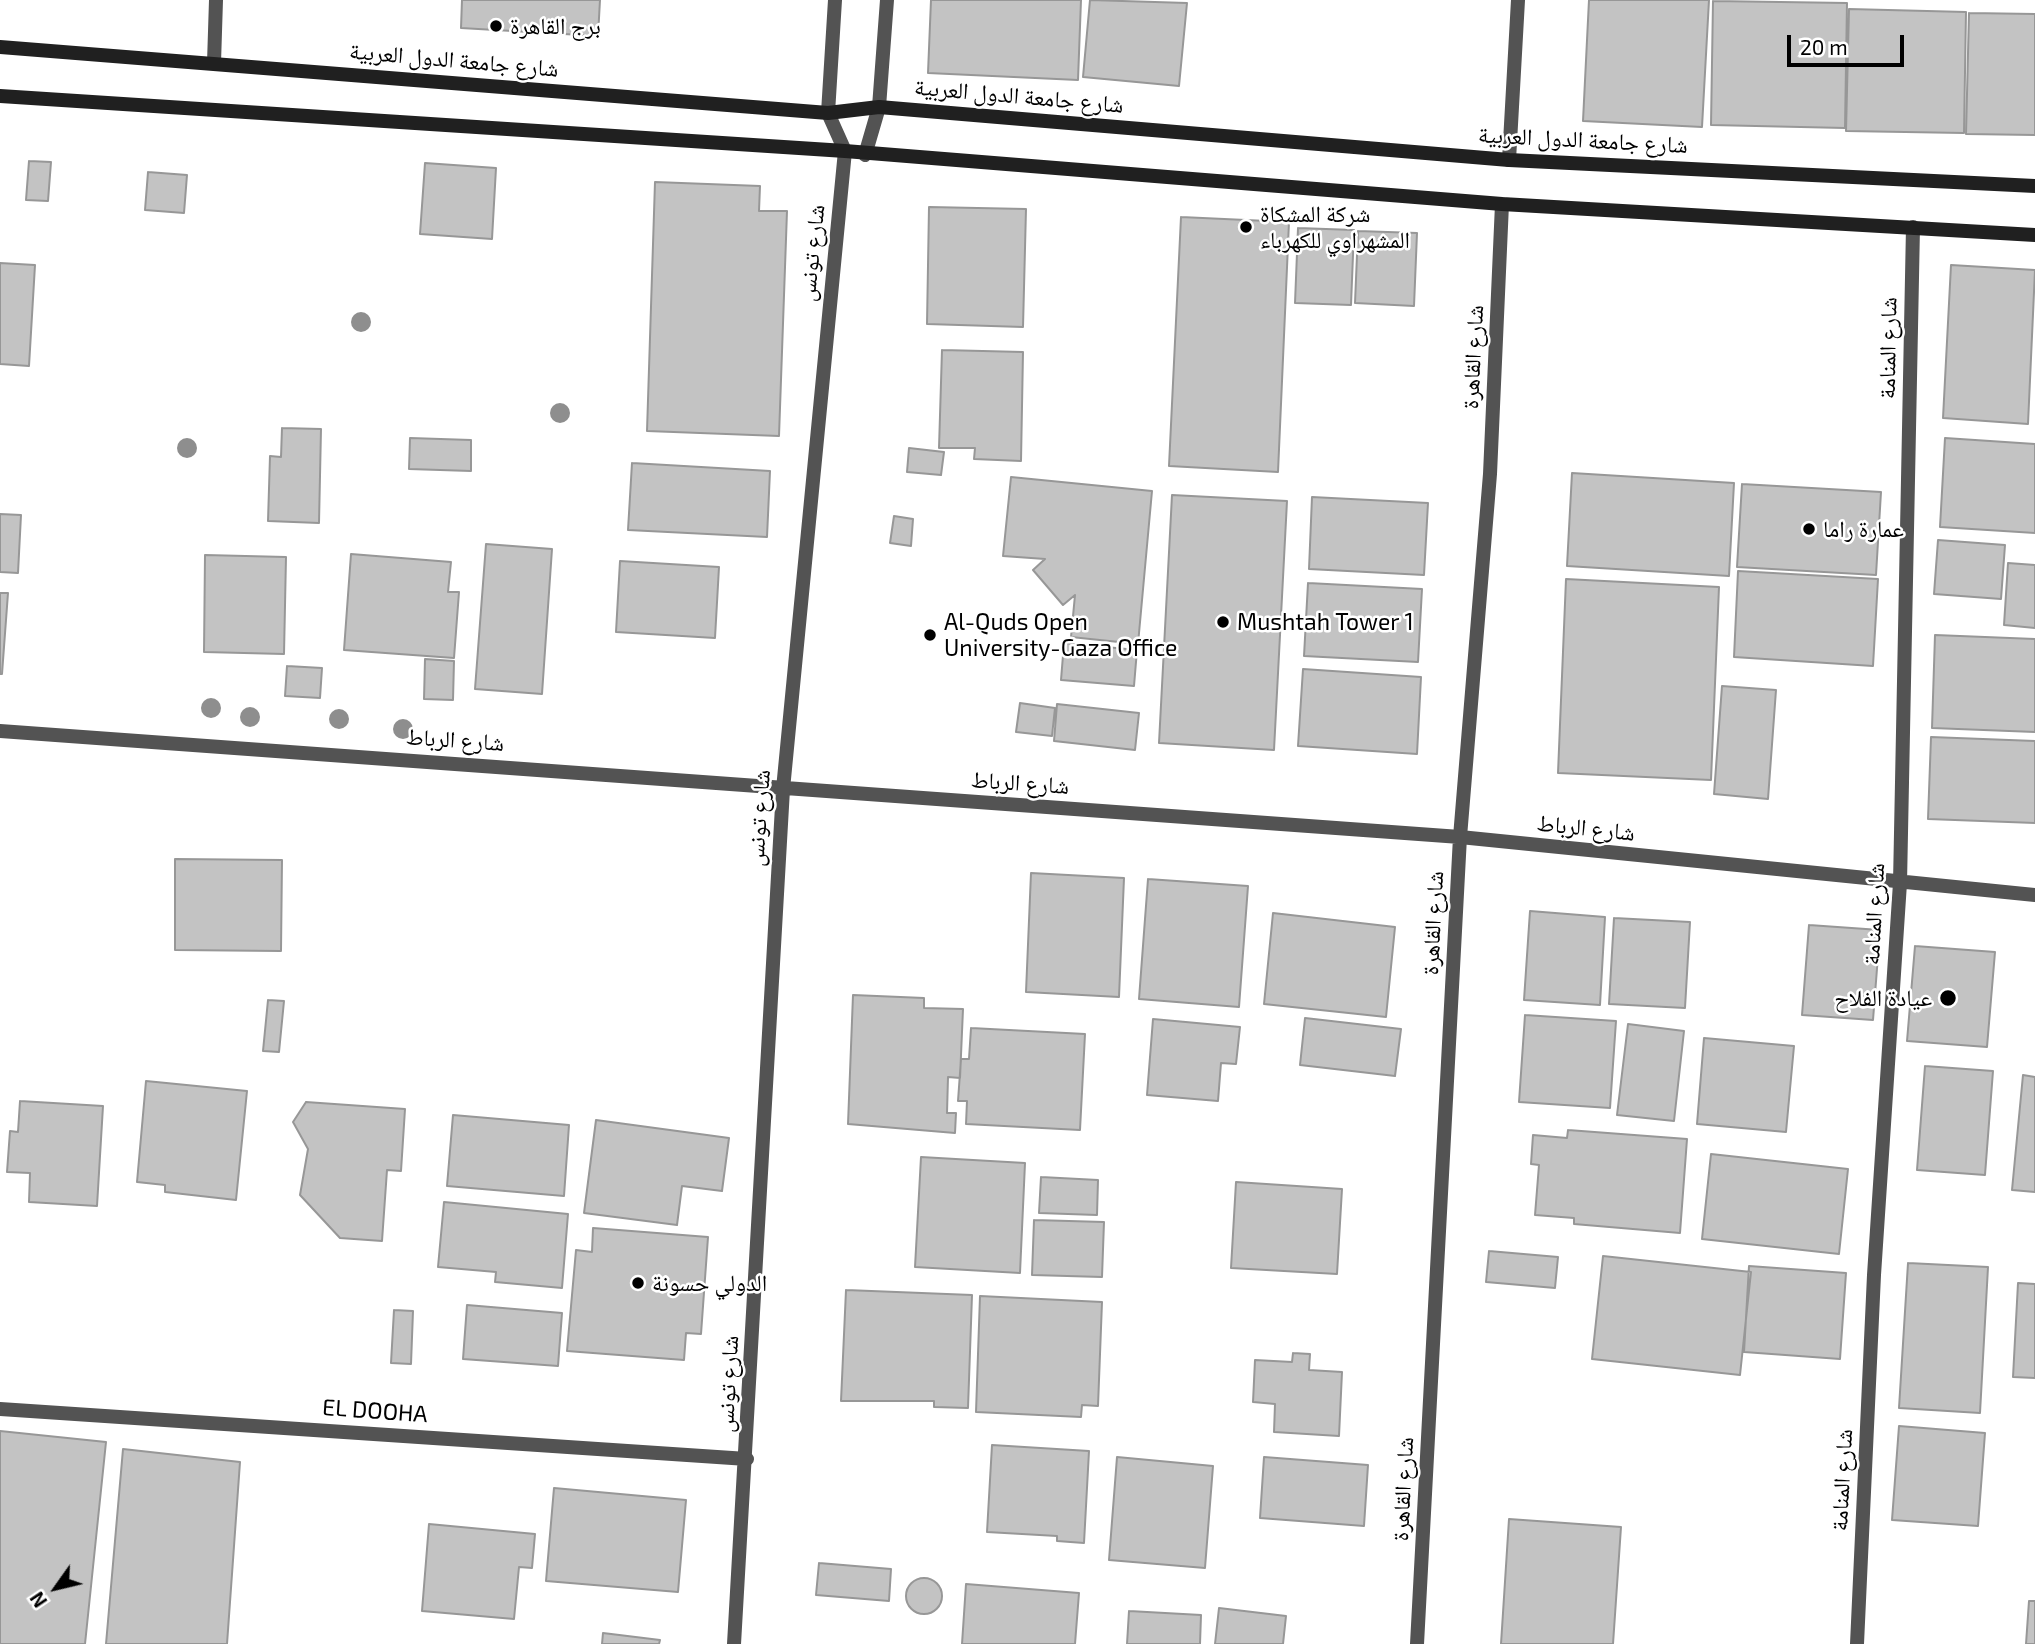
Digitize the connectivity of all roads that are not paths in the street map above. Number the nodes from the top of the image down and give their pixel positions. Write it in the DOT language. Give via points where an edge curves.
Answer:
graph roads {
  1 [pos="216,0"];
  2 [pos="835,0"];
  3 [pos="887,0"];
  4 [pos="1518,0"];
  5 [pos="0,47"];
  6 [pos="214,63"];
  7 [pos="0,96"];
  8 [pos="879,107"];
  9 [pos="828,113"];
  10 [pos="845,150"];
  11 [pos="865,155"];
  12 [pos="1509,160"];
  13 [pos="2035,186"];
  14 [pos="1502,204"];
  15 [pos="1913,227"];
  16 [pos="2035,235"];
  17 [pos="0,731"];
  18 [pos="783,789"];
  19 [pos="1460,837"];
  20 [pos="1900,883"];
  21 [pos="2035,895"];
  22 [pos="0,1409"];
  23 [pos="747,1459"];
  24 [pos="734,1644"];
  25 [pos="1417,1644"];
  26 [pos="1857,1644"];
  1 -- 6 [label="street"];
  2 -- 9 [label="street"];
  3 -- 8 [label="street"];
  4 -- 12 [label="street"];
  5 -- 6 [label="main road, شارع جامعة الدول العربية"];
  6 -- 9 [label="main road, شارع جامعة الدول العربية"];
  7 -- 10 [label="main road"];
  8 -- 9 [label="main road, شارع جامعة الدول العربية"];
  8 -- 11 [label="street"];
  8 -- 12 [label="main road, شارع جامعة الدول العربية"];
  9 -- 10 [label="street"];
  10 -- 11 [label="main road"];
  10 -- 18 [label="street, شارع تونس"];
  11 -- 14 [label="main road"];
  12 -- 13 [label="main road, شارع جامعة الدول العربية"];
  14 -- 15 [label="main road"];
  14 -- 19 [label="street, شارع القاهرة" via="1490,474"];
  15 -- 16 [label="main road"];
  15 -- 20 [label="street, شارع المنامة"];
  17 -- 18 [label="street, شارع الرباط"];
  18 -- 19 [label="street, شارع الرباط"];
  18 -- 23 [label="street, شارع تونس"];
  19 -- 20 [label="street, شارع الرباط"];
  19 -- 25 [label="street, شارع القاهرة"];
  20 -- 21 [label="street, شارع الرباط"];
  20 -- 26 [label="street, شارع المنامة" via="1874,1275"];
  22 -- 23 [label="street, EL DOOHA"];
  23 -- 24 [label="street, شارع تونس"];
}
